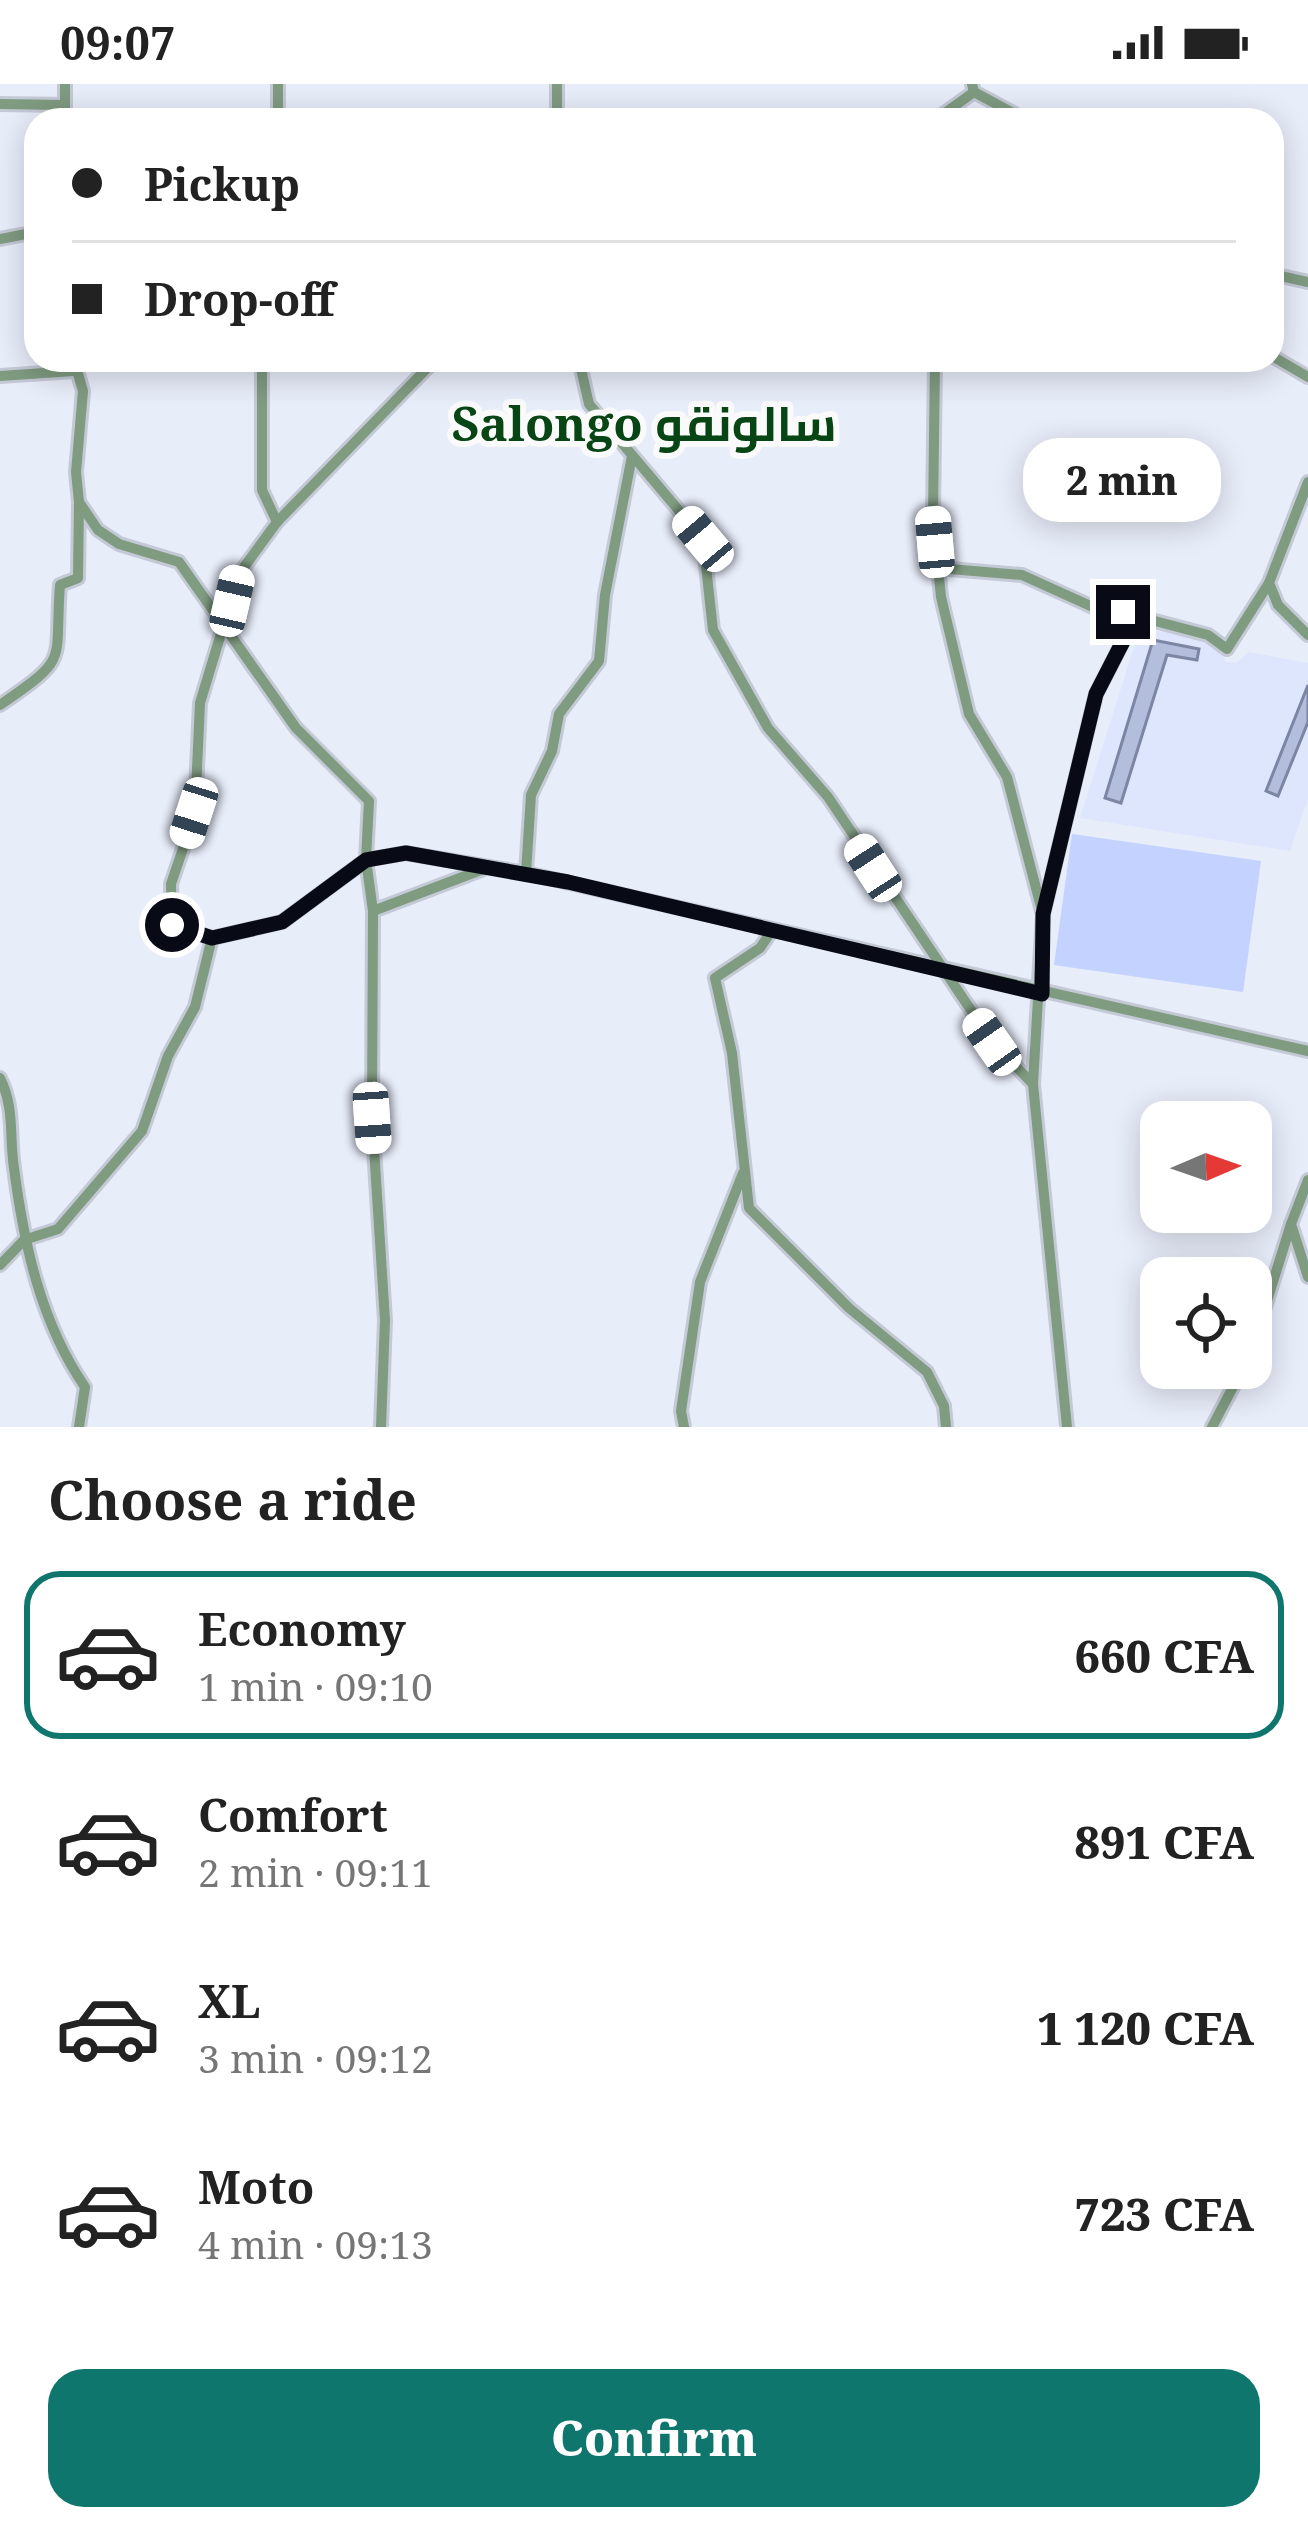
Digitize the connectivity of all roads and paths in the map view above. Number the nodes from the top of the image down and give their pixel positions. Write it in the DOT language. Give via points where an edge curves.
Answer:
graph roads {
  1 [pos="64,84"];
  2 [pos="973,88"];
  3 [pos="0,104"];
  4 [pos="64,105"];
  5 [pos="64,108"];
  6 [pos="949,108"];
  7 [pos="1006,108"];
  8 [pos="76,372"];
  9 [pos="262,372"];
  10 [pos="423,372"];
  11 [pos="582,372"];
  12 [pos="934,372"];
  13 [pos="632,456"];
  14 [pos="1308,482"];
  15 [pos="79,502"];
  16 [pos="277,522"];
  17 [pos="938,568"];
  18 [pos="1270,583"];
  19 [pos="1136,616"];
  20 [pos="226,628"];
  21 [pos="1308,635"];
  22 [pos="0,705"];
  23 [pos="366,860"];
  24 [pos="482,869"];
  25 [pos="526,873"];
  26 [pos="373,911"];
  27 [pos="1043,914"];
  28 [pos="771,932"];
  29 [pos="212,938"];
  30 [pos="940,967"];
  31 [pos="1042,994"];
  32 [pos="1308,1051"];
  33 [pos="0,1078"];
  34 [pos="1033,1084"];
  35 [pos="744,1170"];
  36 [pos="1308,1180"];
  37 [pos="1291,1225"];
  38 [pos="24,1240"];
  39 [pos="0,1265"];
  40 [pos="1308,1277"];
  41 [pos="1272,1285"];
  42 [pos="1232,1389"];
  43 [pos="80,1427"];
  44 [pos="381,1427"];
  45 [pos="684,1427"];
  46 [pos="946,1427"];
  47 [pos="1066,1427"];
  48 [pos="1212,1427"];
  1 -- 4 [label="street"];
  2 -- 6 [label="street"];
  2 -- 7 [label="street"];
  3 -- 4 [label="street"];
  4 -- 5 [label="street"];
  8 -- 15 [label="street" via="83,392"];
  9 -- 16 [label="street" via="262,490"];
  10 -- 16 [label="street"];
  11 -- 13 [label="street" via="589,404"];
  12 -- 17 [label="street"];
  13 -- 25 [label="street" via="599,662 560,714 531,795"];
  13 -- 30 [label="street" via="703,539 713,630 768,728 828,797"];
  14 -- 18 [label="street"];
  15 -- 20 [label="street" via="119,544 179,562"];
  15 -- 22 [label="street" via="78,578 60,585 62,648 52,669"];
  16 -- 20 [label="street" via="239,574"];
  17 -- 19 [label="street" via="1022,575 1095,608"];
  17 -- 27 [label="street" via="969,714 1007,777"];
  18 -- 19 [label="street" via="1228,649 1208,635"];
  18 -- 21 [label="street" via="1278,605"];
  19 -- 27 [label="street" via="1096,694"];
  20 -- 23 [label="street" via="296,728 369,801"];
  20 -- 29 [label="street" via="200,703 194,813 171,884 172,925"];
  23 -- 24 [label="street" via="406,853"];
  23 -- 26 [label="street"];
  23 -- 29 [label="street" via="282,922"];
  24 -- 25 [label="street"];
  24 -- 26 [label="street"];
  25 -- 28 [label="street"];
  26 -- 44 [label="street" via="372,1118 386,1320"];
  27 -- 31 [label="street"];
  28 -- 30 [label="street"];
  28 -- 35 [label="street" via="716,978"];
  29 -- 38 [label="street" via="195,1007 142,1131 58,1229"];
  30 -- 31 [label="street"];
  30 -- 34 [label="street"];
  31 -- 32 [label="street"];
  31 -- 34 [label="street"];
  33 -- 38 [label="street" via="10,1099"];
  34 -- 47 [label="street"];
  35 -- 45 [label="street" via="700,1282"];
  35 -- 46 [label="street" via="748,1208 927,1372"];
  36 -- 37 [label="street"];
  37 -- 40 [label="street"];
  37 -- 41 [label="street"];
  38 -- 39 [label="street"];
  38 -- 43 [label="street" via="59,1350 85,1387"];
  42 -- 48 [label="street"];
}
